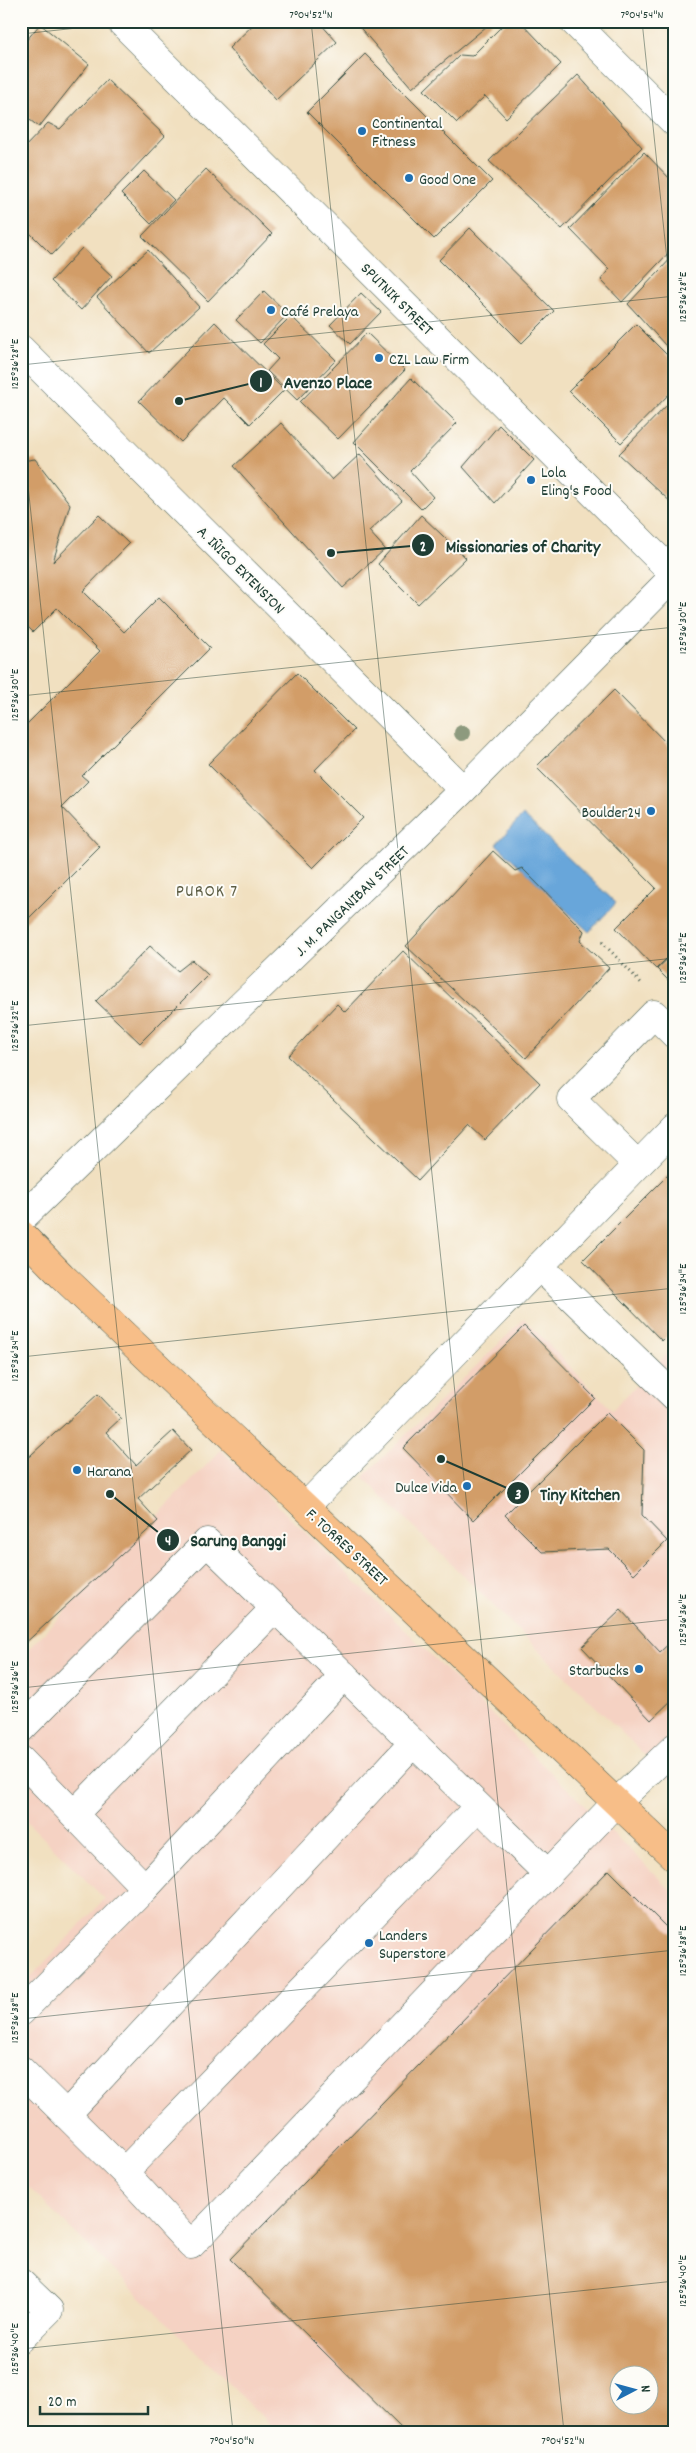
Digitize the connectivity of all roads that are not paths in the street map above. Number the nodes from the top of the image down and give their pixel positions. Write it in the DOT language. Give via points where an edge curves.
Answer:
graph roads {
  1 [pos="120,21"];
  2 [pos="573,21"];
  3 [pos="675,124"];
  4 [pos="21,348"];
  5 [pos="675,575"];
  6 [pos="463,790"];
  7 [pos="675,1035"];
  8 [pos="675,1127"];
  9 [pos="638,1165"];
  10 [pos="21,1219"];
  11 [pos="21,1234"];
  12 [pos="539,1266"];
  13 [pos="674,1395"];
  14 [pos="306,1506"];
  15 [pos="275,1608"];
  16 [pos="344,1676"];
  17 [pos="21,1729"];
  18 [pos="413,1743"];
  19 [pos="675,1747"];
  20 [pos="21,1760"];
  21 [pos="618,1802"];
  22 [pos="478,1807"];
  23 [pos="74,1814"];
  24 [pos="675,1858"];
  25 [pos="548,1874"];
  26 [pos="145,1888"];
  27 [pos="21,2012"];
  28 [pos="21,2070"];
  29 [pos="66,2116"];
  30 [pos="124,2172"];
  31 [pos="21,2283"];
  32 [pos="21,2338"];
  1 -- 5 [label="street, SPUTNIK STREET"];
  2 -- 3 [label="street"];
  4 -- 6 [label="street, A. IÑIGO EXTENSION"];
  5 -- 6 [label="street, J. M. PANGANIBAN STREET"];
  6 -- 10 [label="street, J. M. PANGANIBAN STREET"];
  7 -- 9 [label="street" via="654,1014 571,1099"];
  8 -- 9 [label="street"];
  9 -- 12 [label="street"];
  11 -- 14 [label="main road, F. TORRES STREET"];
  12 -- 13 [label="street"];
  12 -- 14 [label="street"];
  14 -- 21 [label="main road, F. TORRES STREET"];
  15 -- 16 [label="street"];
  15 -- 17 [label="street" via="207,1542"];
  15 -- 23 [label="street"];
  16 -- 18 [label="street"];
  16 -- 26 [label="street"];
  18 -- 22 [label="street"];
  18 -- 29 [label="street"];
  19 -- 21 [label="street"];
  20 -- 23 [label="street"];
  21 -- 24 [label="main road, F. TORRES STREET"];
  21 -- 25 [label="street"];
  22 -- 25 [label="street"];
  22 -- 30 [label="street"];
  23 -- 26 [label="street"];
  25 -- 30 [label="street" via="191,2245"];
  26 -- 27 [label="street"];
  28 -- 29 [label="street"];
  29 -- 30 [label="street"];
  31 -- 32 [label="street" via="48,2310"];
}
